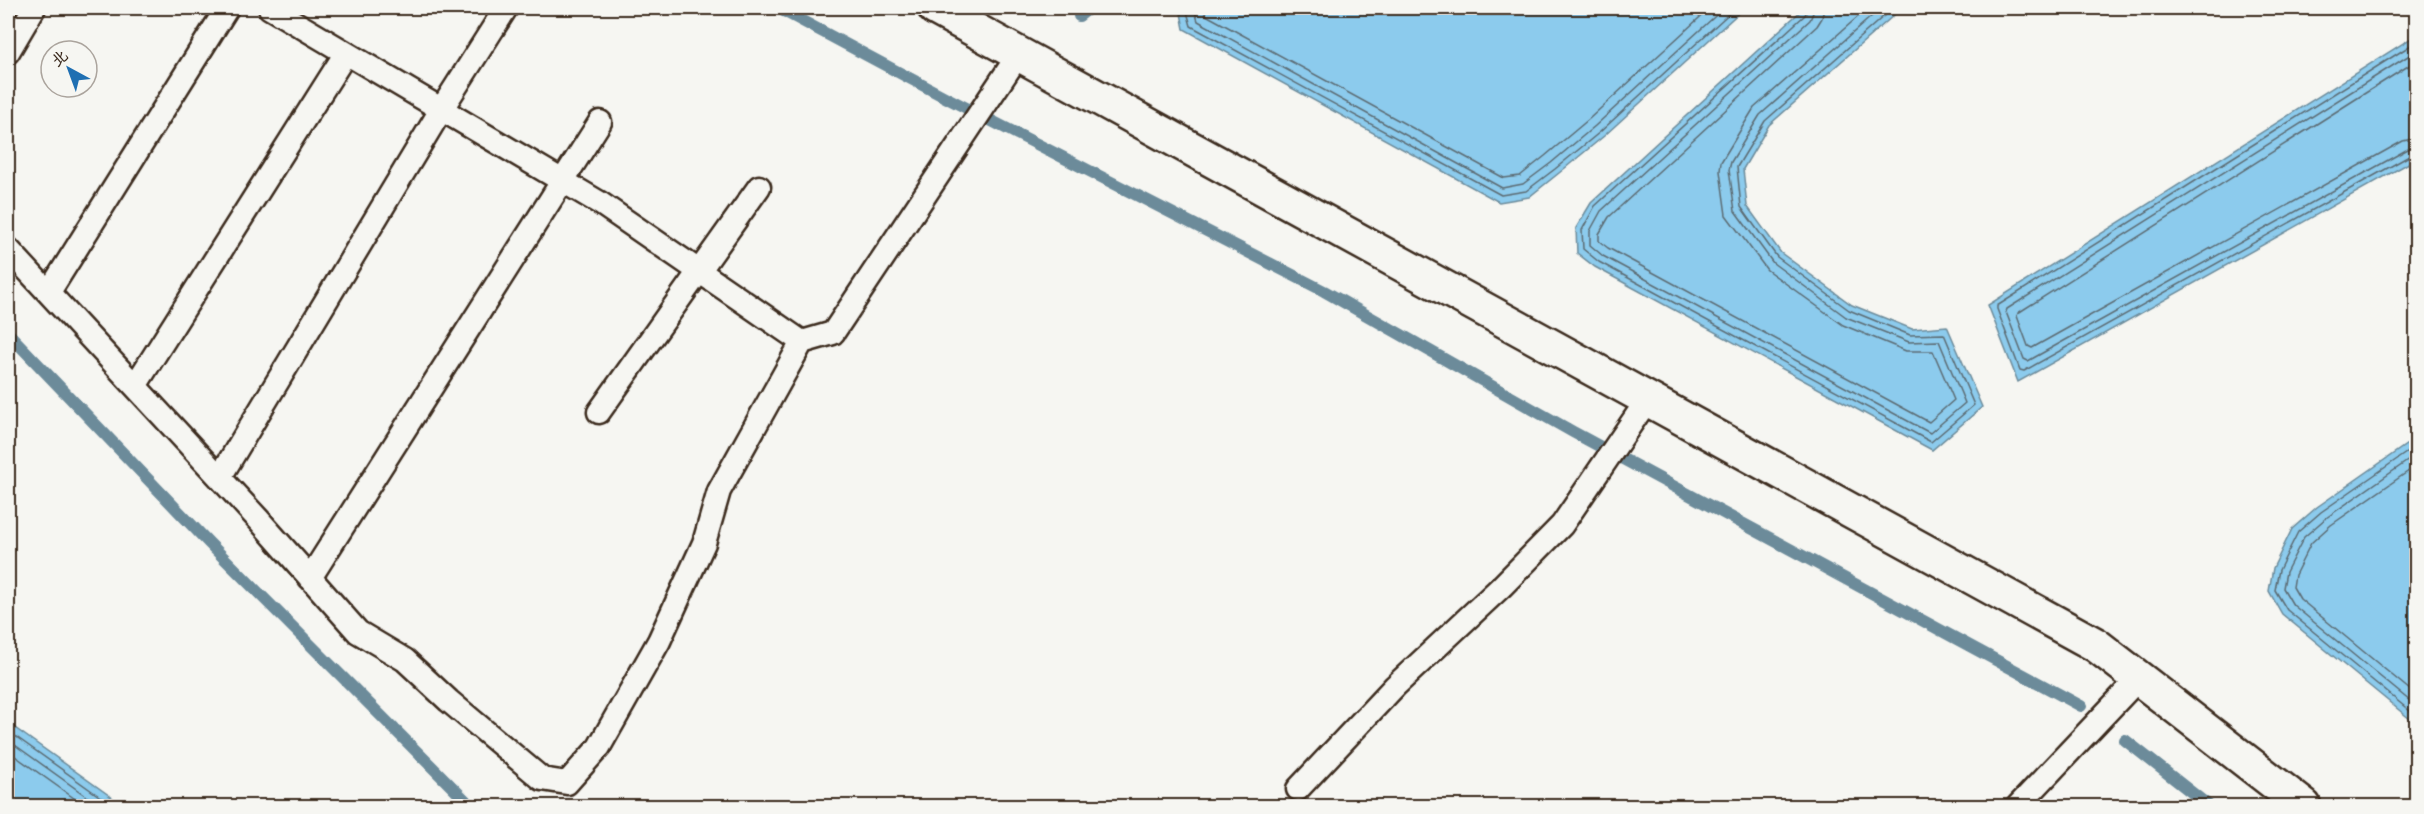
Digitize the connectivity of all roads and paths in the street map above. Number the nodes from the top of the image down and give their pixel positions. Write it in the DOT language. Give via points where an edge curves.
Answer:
graph roads {
  1 [pos="34,8"];
  2 [pos="227,8"];
  3 [pos="270,8"];
  4 [pos="506,8"];
  5 [pos="934,8"];
  6 [pos="8,52"];
  7 [pos="346,53"];
  8 [pos="1019,54"];
  9 [pos="441,110"];
  10 [pos="600,122"];
  11 [pos="563,182"];
  12 [pos="759,187"];
  13 [pos="8,249"];
  14 [pos="699,271"];
  15 [pos="49,292"];
  16 [pos="802,342"];
  17 [pos="135,386"];
  18 [pos="1648,399"];
  19 [pos="599,412"];
  20 [pos="220,477"];
  21 [pos="310,578"];
  22 [pos="2139,678"];
  23 [pos="1298,789"];
  24 [pos="2018,807"];
  25 [pos="2304,807"];
  1 -- 6 [label="lane"];
  2 -- 15 [label="lane"];
  3 -- 7 [label="lane"];
  4 -- 9 [label="lane"];
  5 -- 8 [label="street"];
  7 -- 9 [label="lane"];
  7 -- 17 [label="lane"];
  8 -- 16 [label="lane" via="833,333"];
  8 -- 18 [label="street"];
  9 -- 11 [label="lane"];
  9 -- 20 [label="lane"];
  10 -- 11 [label="lane"];
  11 -- 14 [label="lane"];
  11 -- 21 [label="lane"];
  12 -- 14 [label="lane"];
  13 -- 15 [label="lane"];
  14 -- 16 [label="lane"];
  14 -- 19 [label="lane"];
  15 -- 17 [label="lane"];
  16 -- 21 [label="lane" via="719,491 704,543 659,641 599,747 567,783 542,779 405,660 358,632"];
  17 -- 20 [label="lane"];
  18 -- 22 [label="street" via="2096,645"];
  18 -- 23 [label="lane" via="1562,525 1395,686"];
  20 -- 21 [label="lane"];
  22 -- 24 [label="lane"];
  22 -- 25 [label="street"];
}
